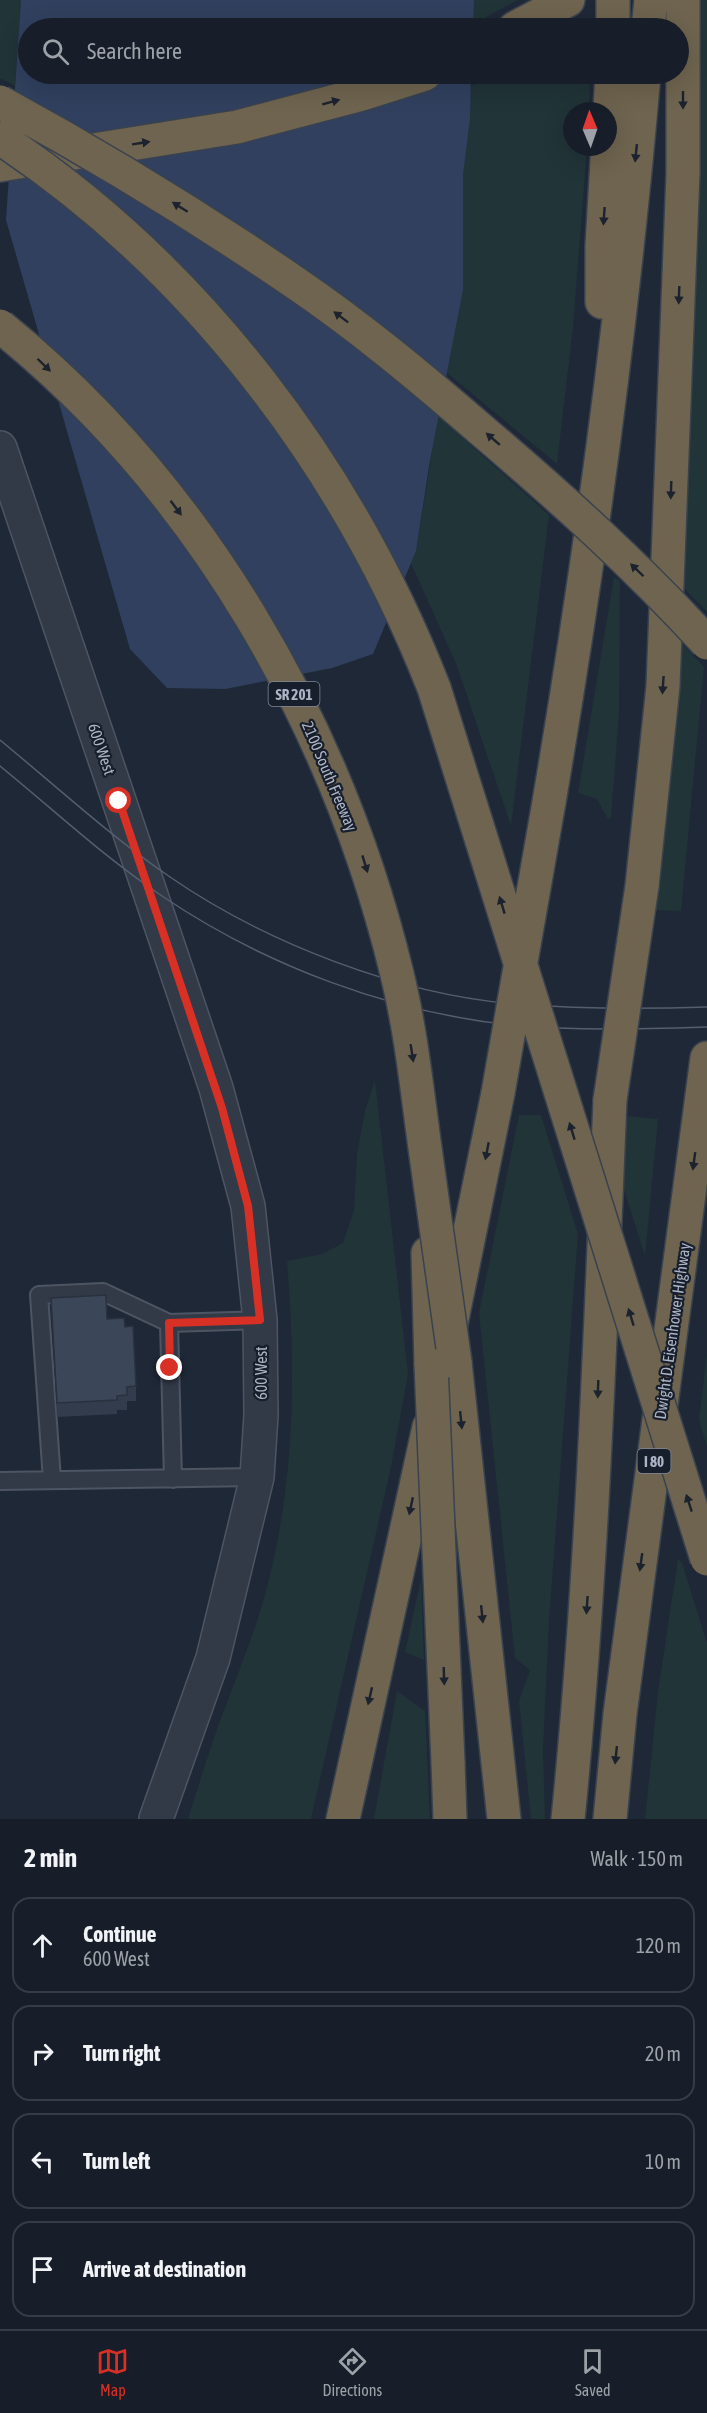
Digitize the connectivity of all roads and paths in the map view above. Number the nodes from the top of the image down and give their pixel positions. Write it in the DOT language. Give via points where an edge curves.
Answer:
graph roads {
  1 [pos="568,0"];
  2 [pos="613,0"];
  3 [pos="651,0"];
  4 [pos="683,0"];
  5 [pos="534,18"];
  6 [pos="613,18"];
  7 [pos="649,18"];
  8 [pos="683,18"];
  9 [pos="394,84"];
  10 [pos="611,84"];
  11 [pos="643,84"];
  12 [pos="683,84"];
  13 [pos="0,102"];
  14 [pos="0,138"];
  15 [pos="0,165"];
  16 [pos="0,326"];
  17 [pos="0,448"];
  18 [pos="601,460"];
  19 [pos="707,643"];
  20 [pos="707,1058"];
  21 [pos="425,1146"];
  22 [pos="260,1320"];
  23 [pos="169,1323"];
  24 [pos="257,1478"];
  25 [pos="173,1479"];
  26 [pos="52,1480"];
  27 [pos="0,1481"];
  28 [pos="707,1559"];
  29 [pos="156,1819"];
  30 [pos="343,1819"];
  31 [pos="450,1819"];
  32 [pos="504,1819"];
  33 [pos="568,1819"];
  34 [pos="610,1819"];
  1 -- 5 [label="highway"];
  2 -- 6 [label="highway"];
  3 -- 7 [label="highway"];
  4 -- 8 [label="highway, one-way, bridge"];
  15 -- 9 [label="highway, one-way, bridge" via="237,127"];
  10 -- 18 [label="highway, one-way" via="602,246"];
  11 -- 18 [label="highway, one-way"];
  12 -- 33 [label="highway, one-way, bridge" via="683,185 663,686 642,886 610,1100 591,1539"];
  19 -- 13 [label="highway, one-way, bridge" via="628,561 522,465 360,331 296,283 124,172"];
  28 -- 14 [label="highway, one-way, bridge" via="434,688 385,577 332,481 301,436 201,310 114,226"];
  16 -- 21 [label="highway, 2100 South Freeway / SR 201, one-way, bridge" via="91,411 163,492 228,582 291,688 344,803 382,920 408,1028"];
  17 -- 22 [label="street, 600 West" via="216,1088 248,1206"];
  18 -- 30 [label="highway, one-way, bridge" via="570,682 498,1093"];
  20 -- 34 [label="highway, Dwight D. Eisenhower Highway / I 80, one-way" via="620,1714"];
  21 -- 31 [label="highway, one-way, bridge"];
  21 -- 32 [label="highway, one-way, bridge" via="455,1362"];
  22 -- 23 [label="lane"];
  22 -- 24 [label="street, 600 West"];
  23 -- 25 [label="lane"];
  23 -- 26 [label="lane" via="103,1292 39,1295"];
  24 -- 25 [label="lane"];
  24 -- 29 [label="street, 600 West" via="213,1658"];
  25 -- 26 [label="lane"];
  26 -- 27 [label="lane"];
}
